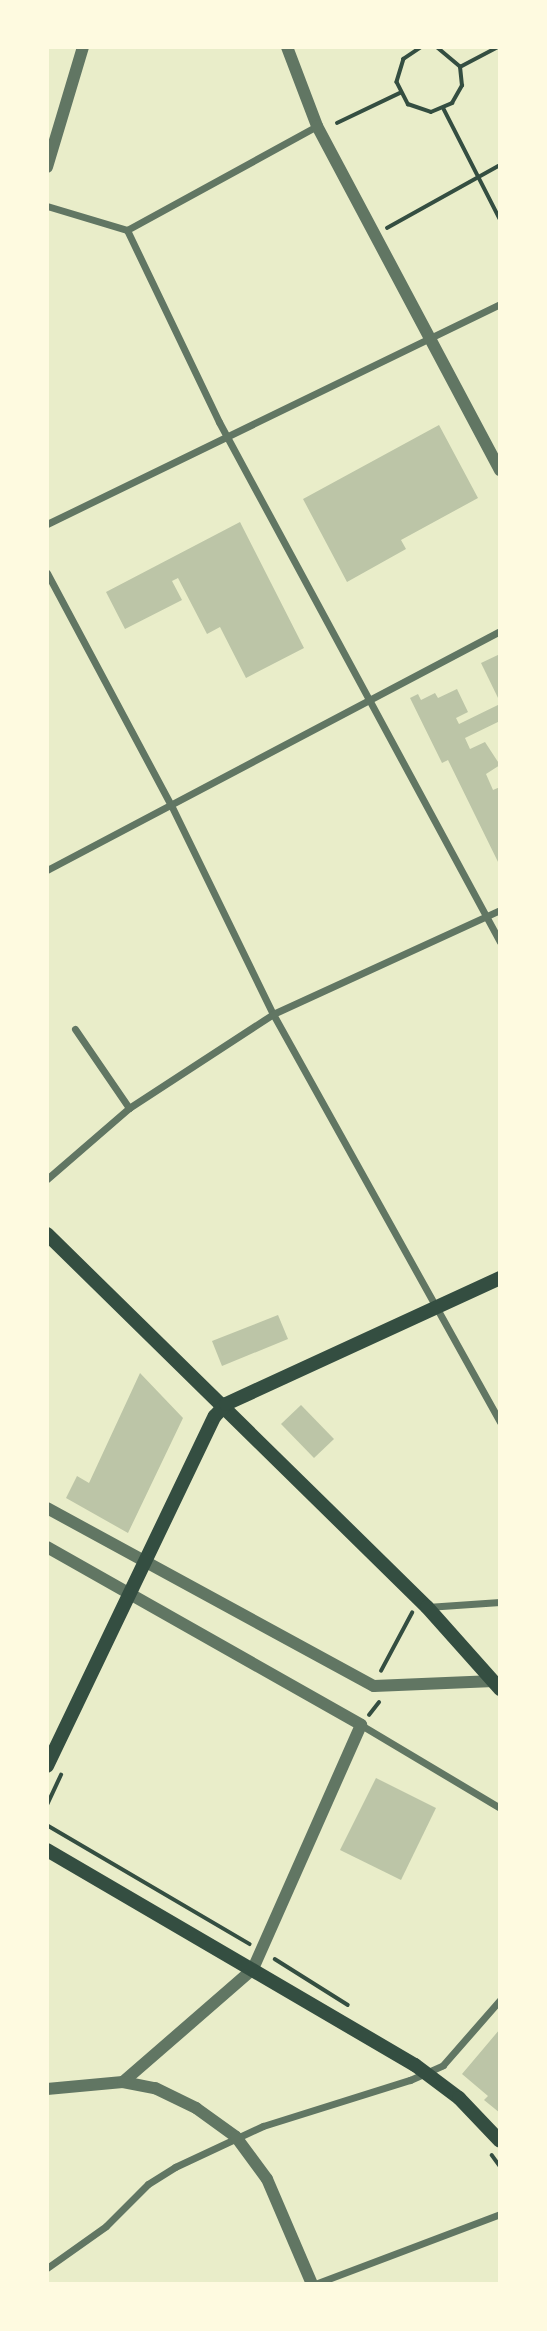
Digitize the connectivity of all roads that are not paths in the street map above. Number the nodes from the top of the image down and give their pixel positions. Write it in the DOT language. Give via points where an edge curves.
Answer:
graph roads {
  1 [pos="83,47"];
  2 [pos="287,47"];
  3 [pos="317,126"];
  4 [pos="47,167"];
  5 [pos="47,206"];
  6 [pos="127,230"];
  7 [pos="500,304"];
  8 [pos="431,340"];
  9 [pos="227,437"];
  10 [pos="500,470"];
  11 [pos="47,524"];
  12 [pos="47,573"];
  13 [pos="500,631"];
  14 [pos="368,701"];
  15 [pos="171,805"];
  16 [pos="47,870"];
  17 [pos="500,910"];
  18 [pos="486,916"];
  19 [pos="500,942"];
  20 [pos="273,1014"];
  21 [pos="75,1029"];
  22 [pos="129,1108"];
  23 [pos="47,1180"];
  24 [pos="47,1234"];
  25 [pos="500,1278"];
  26 [pos="438,1306"];
  27 [pos="226,1404"];
  28 [pos="500,1422"];
  29 [pos="47,1508"];
  30 [pos="47,1547"];
  31 [pos="145,1561"];
  32 [pos="129,1594"];
  33 [pos="498,1601"];
  34 [pos="424,1603"];
  35 [pos="497,1685"];
  36 [pos="361,1725"];
  37 [pos="47,1766"];
  38 [pos="500,1808"];
  39 [pos="47,1850"];
  40 [pos="253,1969"];
  41 [pos="500,2000"];
  42 [pos="427,2074"];
  43 [pos="123,2082"];
  44 [pos="47,2089"];
  45 [pos="236,2137"];
  46 [pos="500,2141"];
  47 [pos="500,2214"];
  48 [pos="47,2268"];
  49 [pos="314,2284"];
  1 -- 4 [label="street"];
  2 -- 3 [label="street"];
  3 -- 6 [label="street"];
  3 -- 8 [label="street"];
  5 -- 6 [label="street"];
  6 -- 9 [label="street"];
  7 -- 8 [label="street"];
  8 -- 9 [label="street"];
  8 -- 10 [label="street"];
  9 -- 11 [label="street"];
  9 -- 14 [label="street"];
  12 -- 15 [label="street"];
  13 -- 14 [label="street"];
  14 -- 15 [label="street"];
  14 -- 18 [label="street"];
  15 -- 16 [label="street"];
  15 -- 20 [label="street"];
  17 -- 18 [label="street"];
  18 -- 19 [label="street"];
  18 -- 20 [label="street"];
  20 -- 22 [label="street"];
  20 -- 26 [label="street"];
  21 -- 22 [label="street"];
  22 -- 23 [label="street"];
  24 -- 27 [label="main road"];
  25 -- 26 [label="main road"];
  26 -- 27 [label="main road"];
  26 -- 28 [label="street"];
  27 -- 31 [label="main road" via="215,1416"];
  27 -- 34 [label="main road"];
  29 -- 31 [label="street"];
  30 -- 32 [label="street"];
  31 -- 32 [label="main road"];
  31 -- 35 [label="street" via="374,1686"];
  32 -- 36 [label="street"];
  32 -- 37 [label="main road"];
  33 -- 34 [label="street"];
  34 -- 35 [label="main road"];
  36 -- 38 [label="street"];
  36 -- 40 [label="street"];
  39 -- 40 [label="main road"];
  40 -- 42 [label="main road"];
  40 -- 43 [label="street"];
  41 -- 42 [label="street" via="443,2065"];
  42 -- 45 [label="street"];
  42 -- 46 [label="main road" via="459,2098"];
  43 -- 44 [label="street"];
  43 -- 45 [label="street" via="177,2098"];
  45 -- 48 [label="street" via="148,2184 106,2227"];
  45 -- 49 [label="street" via="267,2179"];
  47 -- 49 [label="street"];
}
